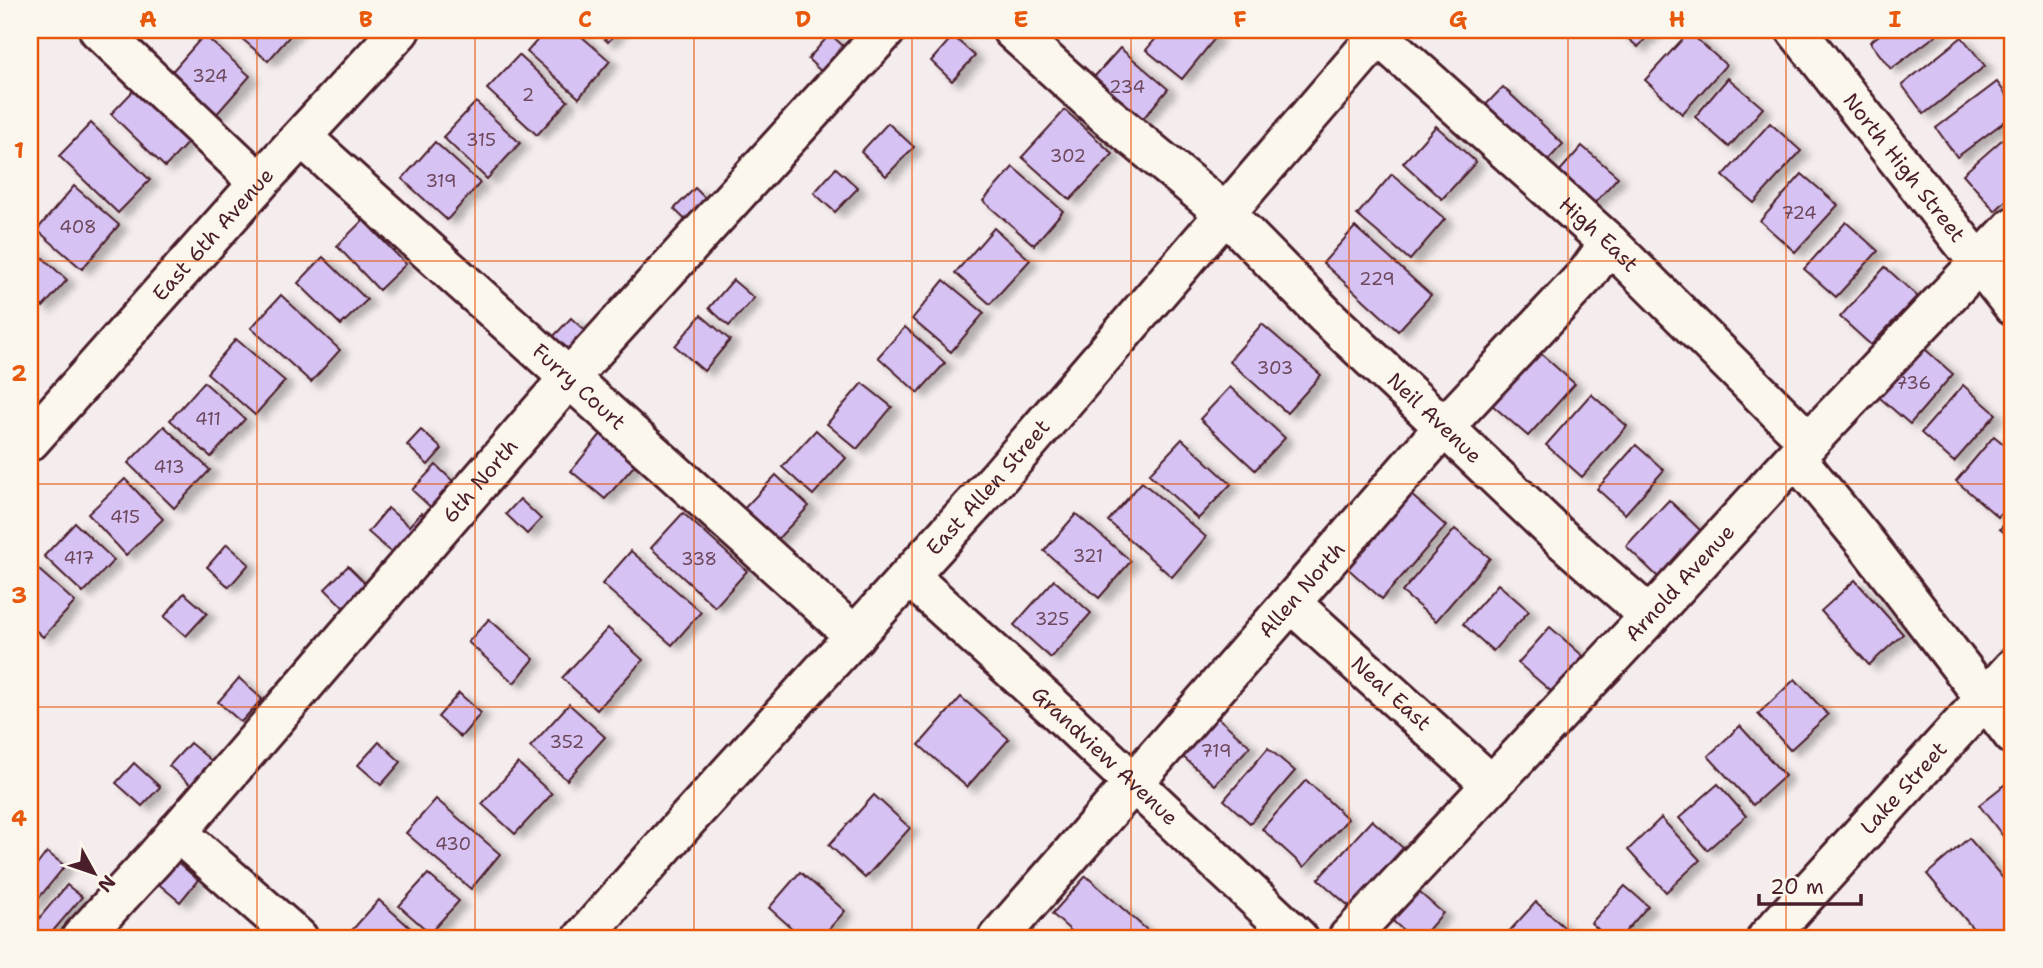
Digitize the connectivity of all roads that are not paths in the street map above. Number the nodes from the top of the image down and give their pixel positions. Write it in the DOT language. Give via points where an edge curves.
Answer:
graph roads {
  1 [pos="99,30"];
  2 [pos="400,30"];
  3 [pos="886,30"];
  4 [pos="1012,30"];
  5 [pos="1796,30"];
  6 [pos="1381,33"];
  7 [pos="302,137"];
  8 [pos="257,185"];
  9 [pos="1226,214"];
  10 [pos="2013,227"];
  11 [pos="1609,243"];
  12 [pos="1980,263"];
  13 [pos="2013,306"];
  14 [pos="569,378"];
  15 [pos="1444,428"];
  16 [pos="30,442"];
  17 [pos="1803,450"];
  18 [pos="909,576"];
  19 [pos="1291,603"];
  20 [pos="1650,616"];
  21 [pos="855,636"];
  22 [pos="2013,668"];
  23 [pos="1986,699"];
  24 [pos="2013,735"];
  25 [pos="1133,783"];
  26 [pos="1492,785"];
  27 [pos="177,832"];
  28 [pos="603,931"];
  29 [pos="82,938"];
  30 [pos="298,938"];
  31 [pos="998,938"];
  32 [pos="1298,938"];
  33 [pos="1348,938"];
  34 [pos="1767,938"];
  1 -- 8 [label="main road"];
  2 -- 7 [label="main road, East 6th Avenue"];
  3 -- 14 [label="main road, 6th North"];
  4 -- 9 [label="main road, Neil Avenue"];
  5 -- 12 [label="main road, North High Street"];
  6 -- 9 [label="main road, East Allen Street"];
  6 -- 11 [label="main road, High East"];
  7 -- 8 [label="main road, East 6th Avenue"];
  7 -- 14 [label="main road, Furry Court"];
  8 -- 16 [label="main road, East 6th Avenue"];
  9 -- 15 [label="main road, Neil Avenue"];
  9 -- 18 [label="main road, East Allen Street"];
  10 -- 12 [label="main road, Arnold Avenue"];
  11 -- 15 [label="main road, Allen North" via="1587,274"];
  11 -- 17 [label="main road, High East"];
  12 -- 13 [label="main road, North High Street"];
  12 -- 17 [label="main road, Arnold Avenue"];
  14 -- 21 [label="main road, Furry Court"];
  14 -- 27 [label="main road, 6th North"];
  15 -- 19 [label="main road, Allen North"];
  15 -- 20 [label="main road, Neil Avenue"];
  17 -- 20 [label="main road, Arnold Avenue"];
  17 -- 23 [label="main road, High East" via="1865,542"];
  18 -- 21 [label="main road, East Allen Street"];
  18 -- 25 [label="main road, Grandview Avenue"];
  19 -- 25 [label="main road, Allen North"];
  19 -- 26 [label="main road, Neal East"];
  20 -- 26 [label="main road, Arnold Avenue"];
  21 -- 28 [label="main road, East Allen Street" via="686,821"];
  22 -- 23 [label="main road, Lake Street"];
  23 -- 24 [label="main road, High East"];
  23 -- 34 [label="main road, Lake Street"];
  25 -- 31 [label="main road, Allen North"];
  25 -- 32 [label="main road, Grandview Avenue"];
  26 -- 33 [label="main road, Arnold Avenue"];
  27 -- 29 [label="main road, 6th North"];
  27 -- 30 [label="main road"];
}
